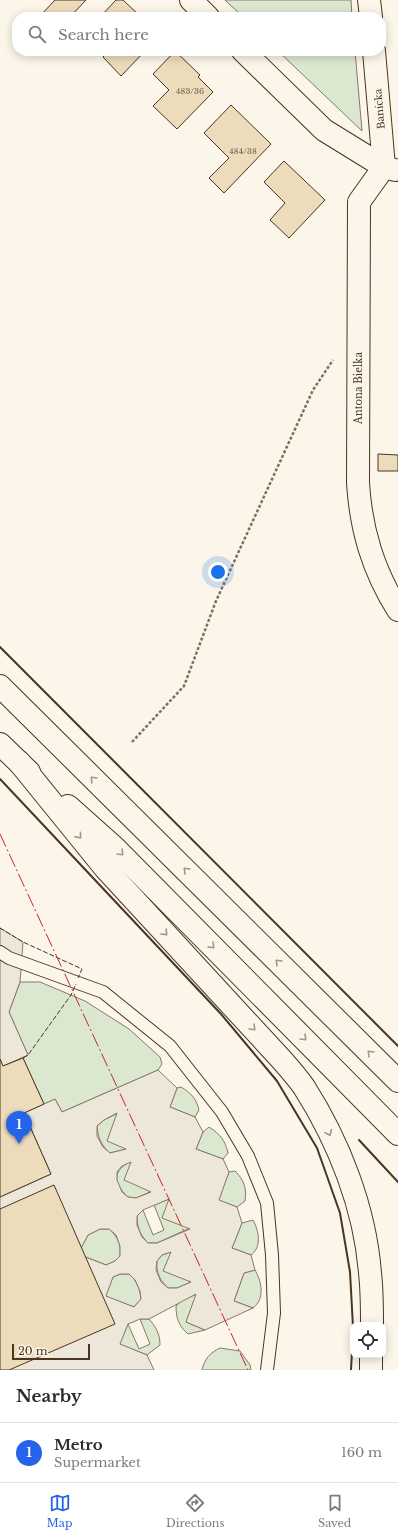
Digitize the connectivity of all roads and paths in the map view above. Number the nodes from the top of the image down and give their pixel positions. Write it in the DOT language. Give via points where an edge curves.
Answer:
graph roads {
  1 [pos="191,0"];
  2 [pos="369,0"];
  3 [pos="203,12"];
  4 [pos="370,12"];
  5 [pos="248,56"];
  6 [pos="375,56"];
  7 [pos="391,169"];
  8 [pos="333,359"];
  9 [pos="398,610"];
  10 [pos="0,686"];
  11 [pos="132,742"];
  12 [pos="0,744"];
  13 [pos="19,762"];
  14 [pos="0,952"];
  15 [pos="398,1081"];
  16 [pos="398,1134"];
  17 [pos="372,1322"];
  18 [pos="371,1358"];
  19 [pos="267,1370"];
  20 [pos="370,1370"];
  1 -- 3 [label="main road"];
  2 -- 4 [label="main road"];
  5 -- 7 [label="main road" via="324,130"];
  6 -- 7 [label="main road, Banícka"];
  7 -- 9 [label="main road, Antona Bielka" via="359,202 358,483 360,512 366,540 376,569"];
  8 -- 11 [label="path" via="313,390 226,580 184,686"];
  15 -- 10 [label="main road, one-way"];
  12 -- 13 [label="main road"];
  13 -- 16 [label="main road, one-way" via="115,848"];
  13 -- 17 [label="main road, one-way" via="105,868 303,1086 324,1121 345,1169 362,1224 370,1272"];
  14 -- 19 [label="lane" via="9,958 103,992 170,1046 222,1112 248,1156 267,1203 274,1313"];
  18 -- 20 [label="main road"];
}
